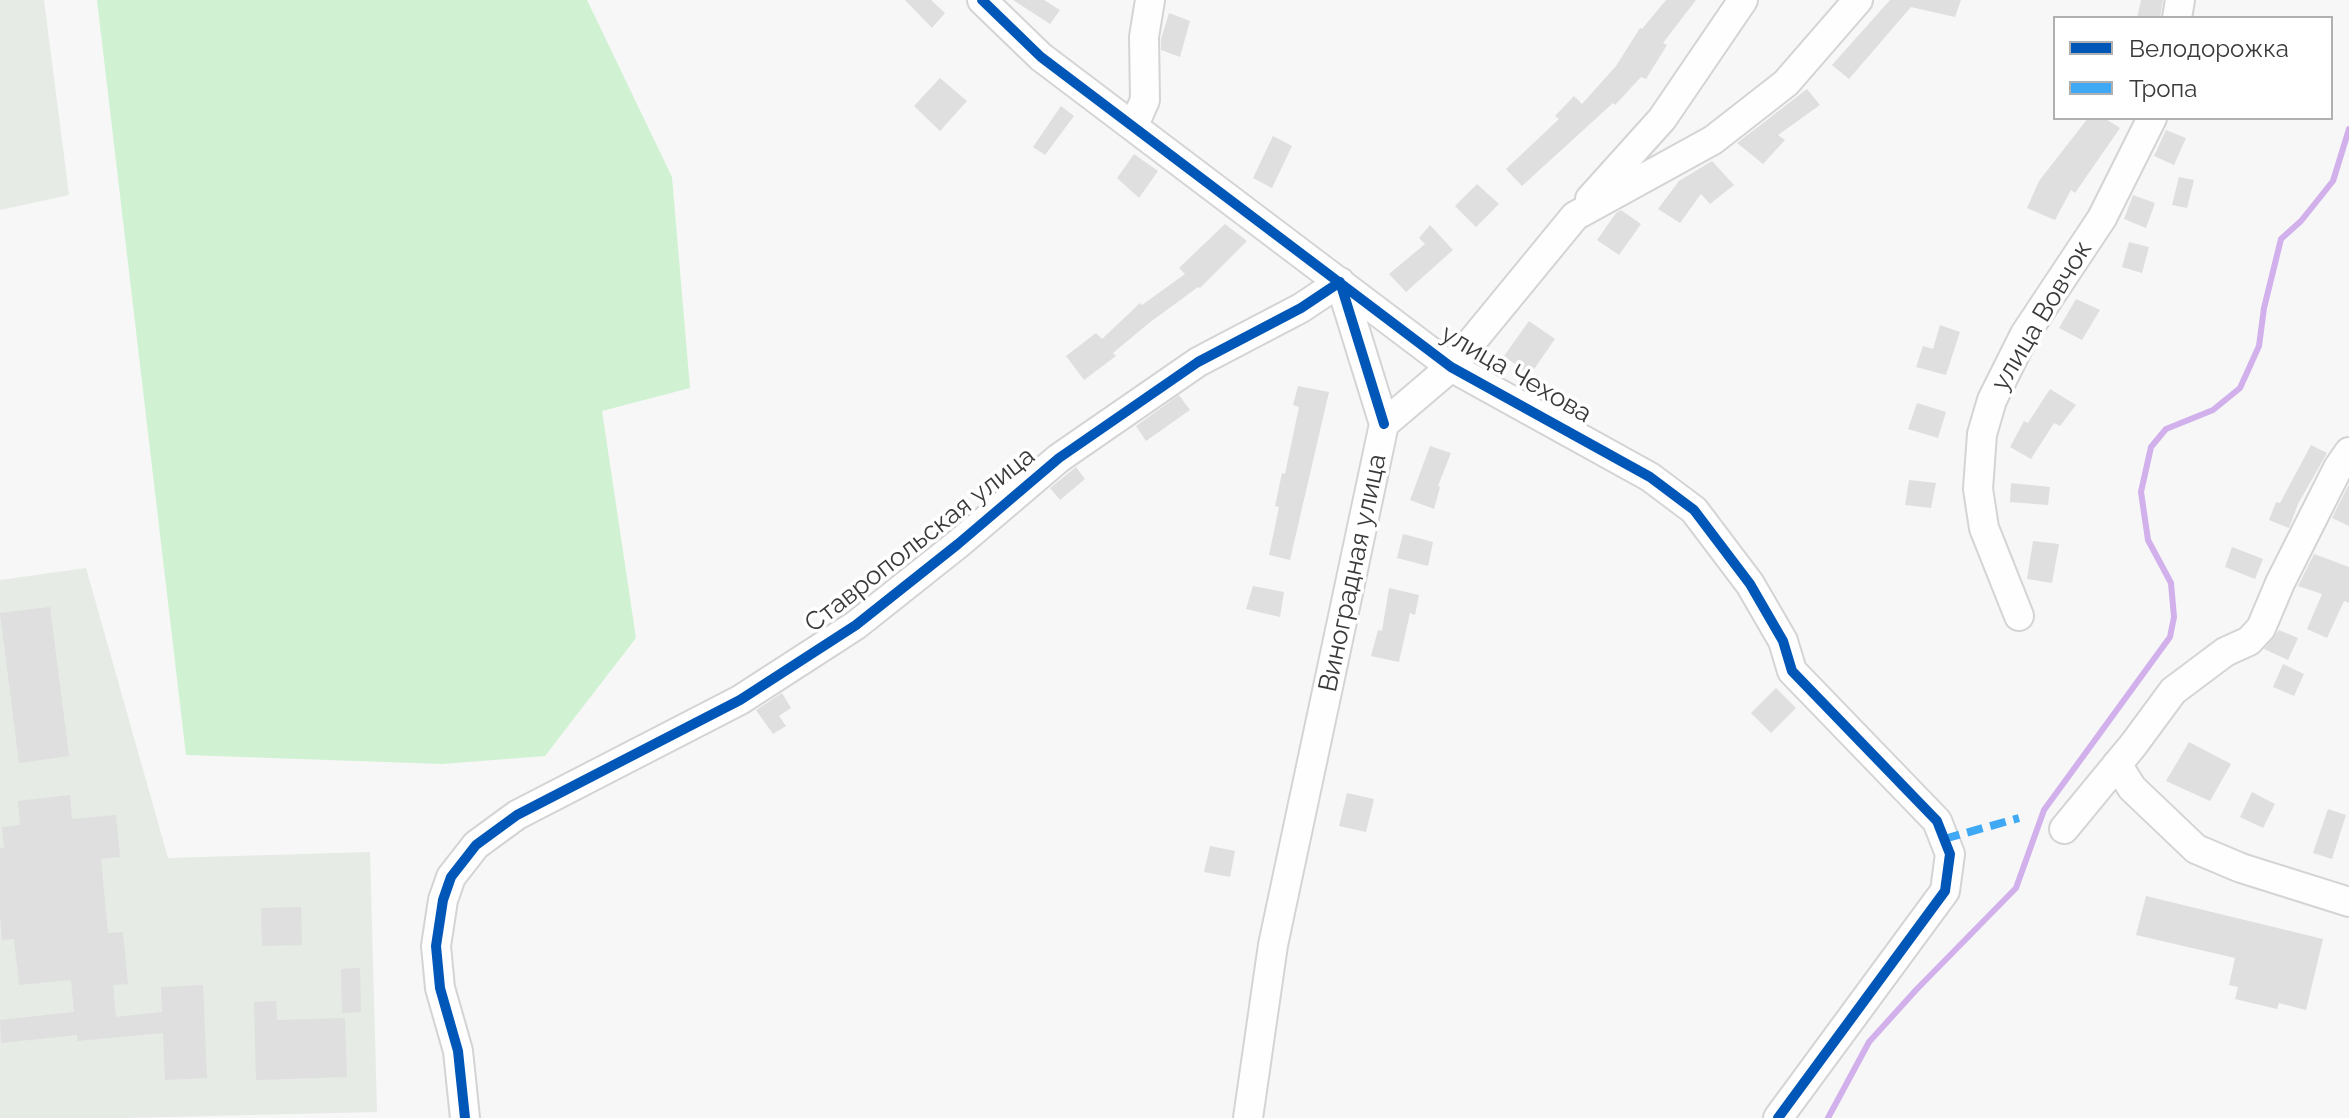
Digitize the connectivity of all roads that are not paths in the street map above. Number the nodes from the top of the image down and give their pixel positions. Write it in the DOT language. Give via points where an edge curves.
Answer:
graph roads {
  1 [pos="982,0"];
  2 [pos="1150,0"];
  3 [pos="1743,0"];
  4 [pos="1858,0"];
  5 [pos="2151,120"];
  6 [pos="1134,125"];
  7 [pos="1575,216"];
  8 [pos="1340,282"];
  9 [pos="1451,367"];
  10 [pos="1384,424"];
  11 [pos="2349,452"];
  12 [pos="2019,616"];
  13 [pos="2117,764"];
  14 [pos="2064,829"];
  15 [pos="2349,902"];
  16 [pos="465,1118"];
  17 [pos="1248,1118"];
  18 [pos="1778,1118"];
  1 -- 6 [label="street, улица Чехова" via="1041,57"];
  2 -- 6 [label="street" via="1144,37 1145,100"];
  3 -- 7 [label="street" via="1662,119"];
  4 -- 7 [label="street, Виноградная улица" via="1786,83 1713,140"];
  5 -- 12 [label="street, улица Вовчок" via="2102,218 2025,334 1992,400 1982,434 1978,489 1984,528"];
  6 -- 8 [label="street, улица Чехова"];
  7 -- 9 [label="street, Виноградная улица"];
  8 -- 9 [label="street, улица Чехова"];
  8 -- 10 [label="street"];
  8 -- 16 [label="street, Ставропольская улица" via="1198,362 1059,458 856,625 740,700 517,815 476,845 451,877 436,946 440,988 458,1051"];
  9 -- 10 [label="street, Виноградная улица"];
  9 -- 18 [label="street, улица Чехова" via="1650,477 1694,510 1750,584 1783,641 1792,671 1937,821 1950,854 1945,891"];
  10 -- 17 [label="street, Виноградная улица" via="1273,945"];
  11 -- 13 [label="street" via="2261,628 2173,691"];
  13 -- 14 [label="street"];
  13 -- 15 [label="street" via="2132,788 2196,849"];
}
